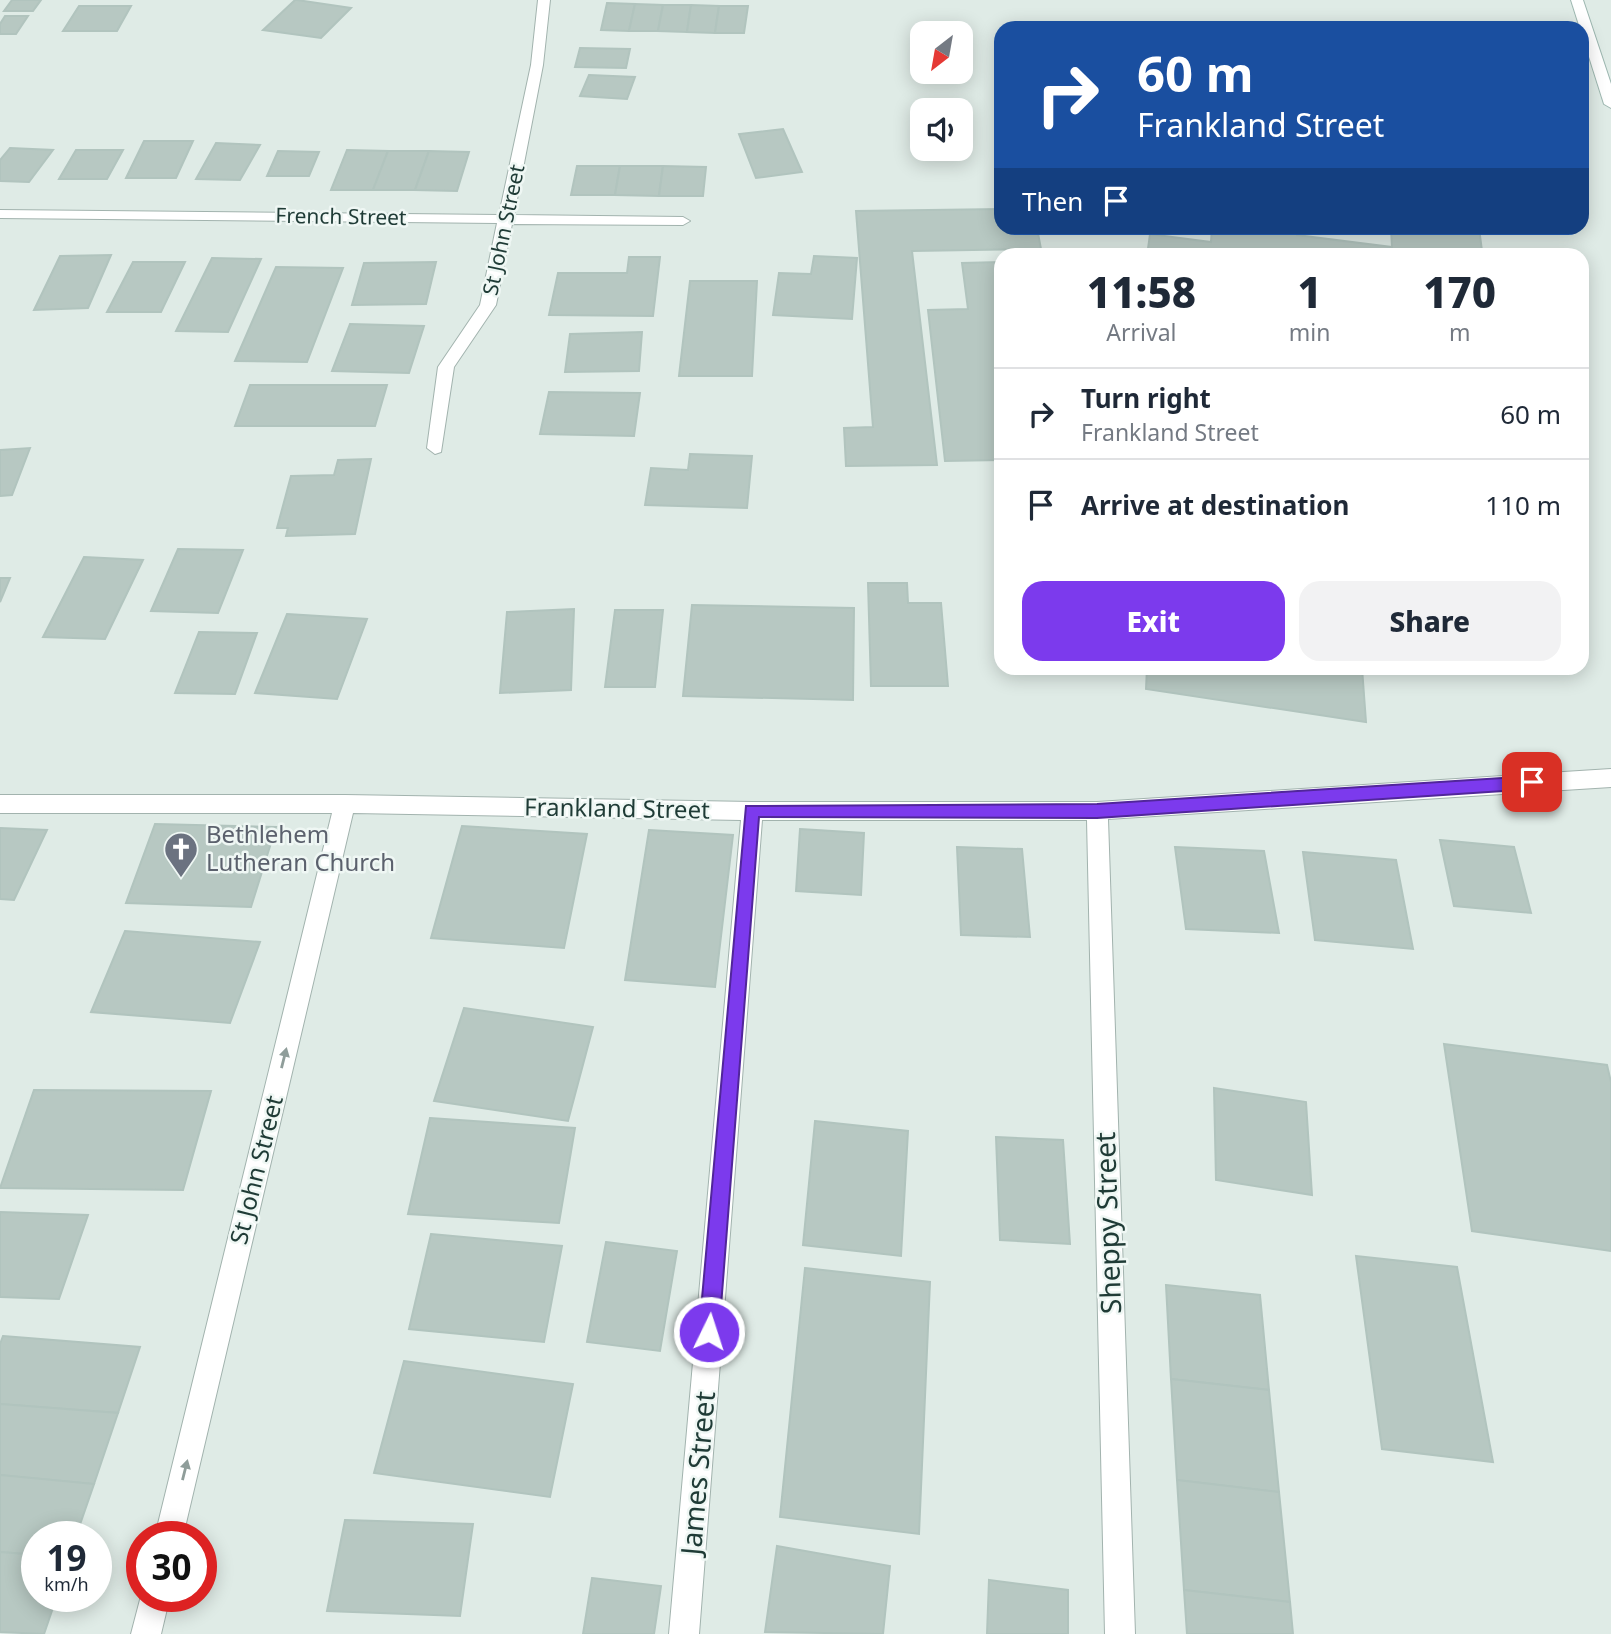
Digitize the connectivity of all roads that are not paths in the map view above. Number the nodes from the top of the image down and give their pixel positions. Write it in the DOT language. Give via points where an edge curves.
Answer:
graph roads {
  1 [pos="544,0"];
  2 [pos="1577,0"];
  3 [pos="1584,21"];
  4 [pos="1589,37"];
  5 [pos="1611,104"];
  6 [pos="0,214"];
  7 [pos="507,219"];
  8 [pos="682,221"];
  9 [pos="435,448"];
  10 [pos="1611,778"];
  11 [pos="0,804"];
  12 [pos="345,804"];
  13 [pos="752,811"];
  14 [pos="1097,811"];
  15 [pos="173,1521"];
  16 [pos="151,1612"];
  17 [pos="146,1634"];
  18 [pos="684,1634"];
  19 [pos="1120,1634"];
  1 -- 7 [label="street, St John Street" via="537,65"];
  2 -- 3 [label="street"];
  4 -- 5 [label="street"];
  6 -- 7 [label="street, French Street"];
  7 -- 8 [label="street, French Street"];
  7 -- 9 [label="street, St John Street" via="484,314 446,367"];
  10 -- 14 [label="street, Frankland Street"];
  11 -- 12 [label="street, Frankland Street"];
  12 -- 13 [label="street, Frankland Street"];
  15 -- 12 [label="street, St John Street, one-way"];
  13 -- 14 [label="street, Frankland Street"];
  13 -- 18 [label="street, James Street"];
  14 -- 19 [label="street, Sheppy Street"];
  16 -- 17 [label="street"];
}
